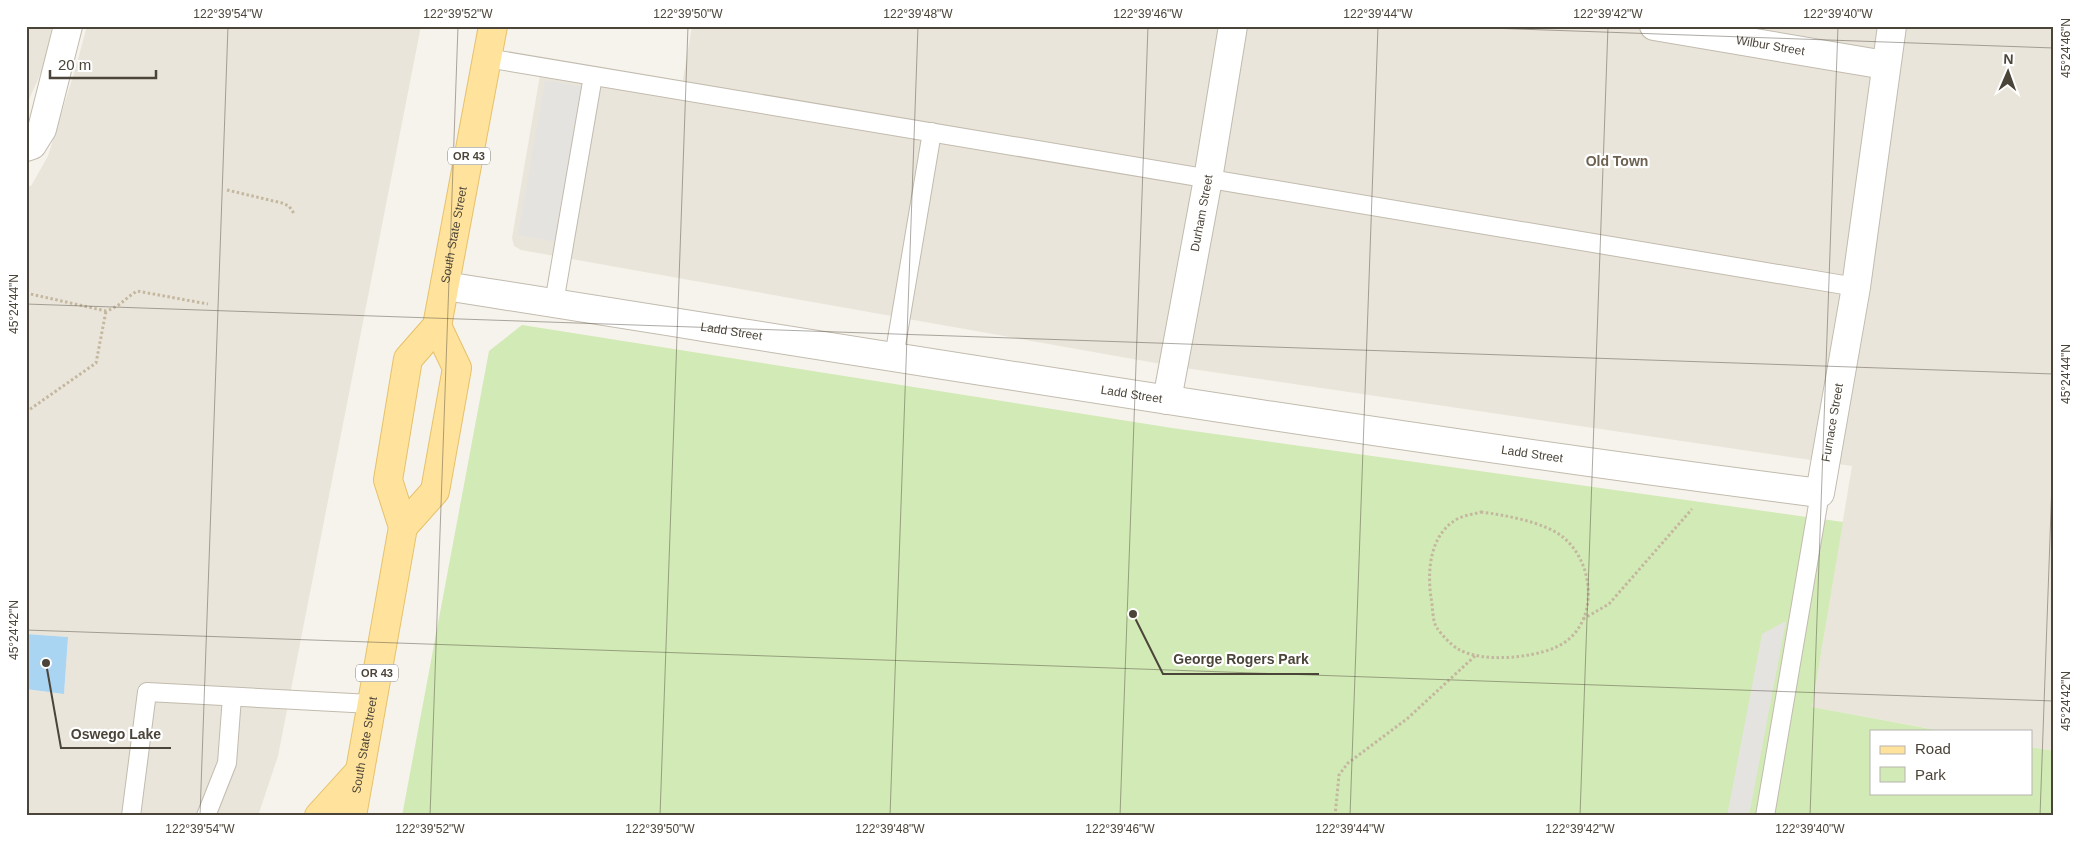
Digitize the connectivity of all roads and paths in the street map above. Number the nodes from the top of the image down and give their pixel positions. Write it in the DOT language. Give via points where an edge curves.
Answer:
graph roads {
  1 [pos="68,26"];
  2 [pos="493,26"];
  3 [pos="1233,26"];
  4 [pos="1654,26"];
  5 [pos="1892,26"];
  6 [pos="487,58"];
  7 [pos="1885,66"];
  8 [pos="593,76"];
  9 [pos="932,132"];
  10 [pos="26,147"];
  11 [pos="1208,179"];
  12 [pos="227,190"];
  13 [pos="295,215"];
  14 [pos="445,286"];
  15 [pos="1856,287"];
  16 [pos="26,293"];
  17 [pos="554,303"];
  18 [pos="208,304"];
  19 [pos="106,311"];
  20 [pos="437,326"];
  21 [pos="894,357"];
  22 [pos="1167,400"];
  23 [pos="26,412"];
  24 [pos="1713,479"];
  25 [pos="1820,493"];
  26 [pos="403,527"];
  27 [pos="1582,620"];
  28 [pos="1476,655"];
  29 [pos="232,697"];
  30 [pos="371,704"];
  31 [pos="359,772"];
  32 [pos="131,816"];
  33 [pos="206,816"];
  34 [pos="319,816"];
  35 [pos="352,816"];
  36 [pos="1335,816"];
  37 [pos="1765,816"];
  1 -- 10 [label="street" via="42,129 32,145"];
  2 -- 6 [label="main road, South State Street / OR 43"];
  3 -- 11 [label="street, Durham Street"];
  4 -- 7 [label="street, Wilbur Street"];
  5 -- 7 [label="street, Furnace Street"];
  6 -- 8 [label="lane"];
  6 -- 14 [label="main road, South State Street / OR 43"];
  7 -- 15 [label="street, Furnace Street"];
  8 -- 9 [label="lane"];
  8 -- 17 [label="lane"];
  9 -- 11 [label="lane"];
  9 -- 21 [label="lane"];
  11 -- 15 [label="lane"];
  11 -- 22 [label="street, Durham Street"];
  12 -- 13 [label="path" via="282,203 289,206"];
  14 -- 17 [label="street, Ladd Street"];
  14 -- 20 [label="main road, South State Street / OR 43"];
  15 -- 25 [label="street, Furnace Street"];
  16 -- 19 [label="path"];
  17 -- 21 [label="street, Ladd Street"];
  18 -- 19 [label="path" via="136,291 119,306"];
  19 -- 23 [label="path" via="96,363"];
  20 -- 26 [label="main road, South State Street / OR 43" via="408,359 388,480"];
  20 -- 26 [label="main road" via="457,368 435,492"];
  21 -- 22 [label="street, Ladd Street"];
  22 -- 24 [label="street, Ladd Street"];
  24 -- 25 [label="street, Ladd Street"];
  24 -- 27 [label="path" via="1686,517 1609,604"];
  25 -- 37 [label="lane, Furnace Street"];
  26 -- 30 [label="main road, South State Street / OR 43"];
  27 -- 28 [label="path" via="1577,632 1554,648 1517,657"];
  27 -- 28 [label="path" via="1588,606 1588,579 1582,559 1563,537 1531,522 1501,515 1481,512 1459,518 1441,534 1432,551 1429,584 1436,626 1458,649"];
  28 -- 36 [label="path" via="1408,718 1348,763 1339,775"];
  29 -- 30 [label="lane"];
  29 -- 32 [label="lane" via="146,692"];
  29 -- 33 [label="lane" via="227,763"];
  30 -- 31 [label="main road, South State Street / OR 43"];
  31 -- 34 [label="main road"];
  31 -- 35 [label="main road, South State Street / OR 43"];
}
